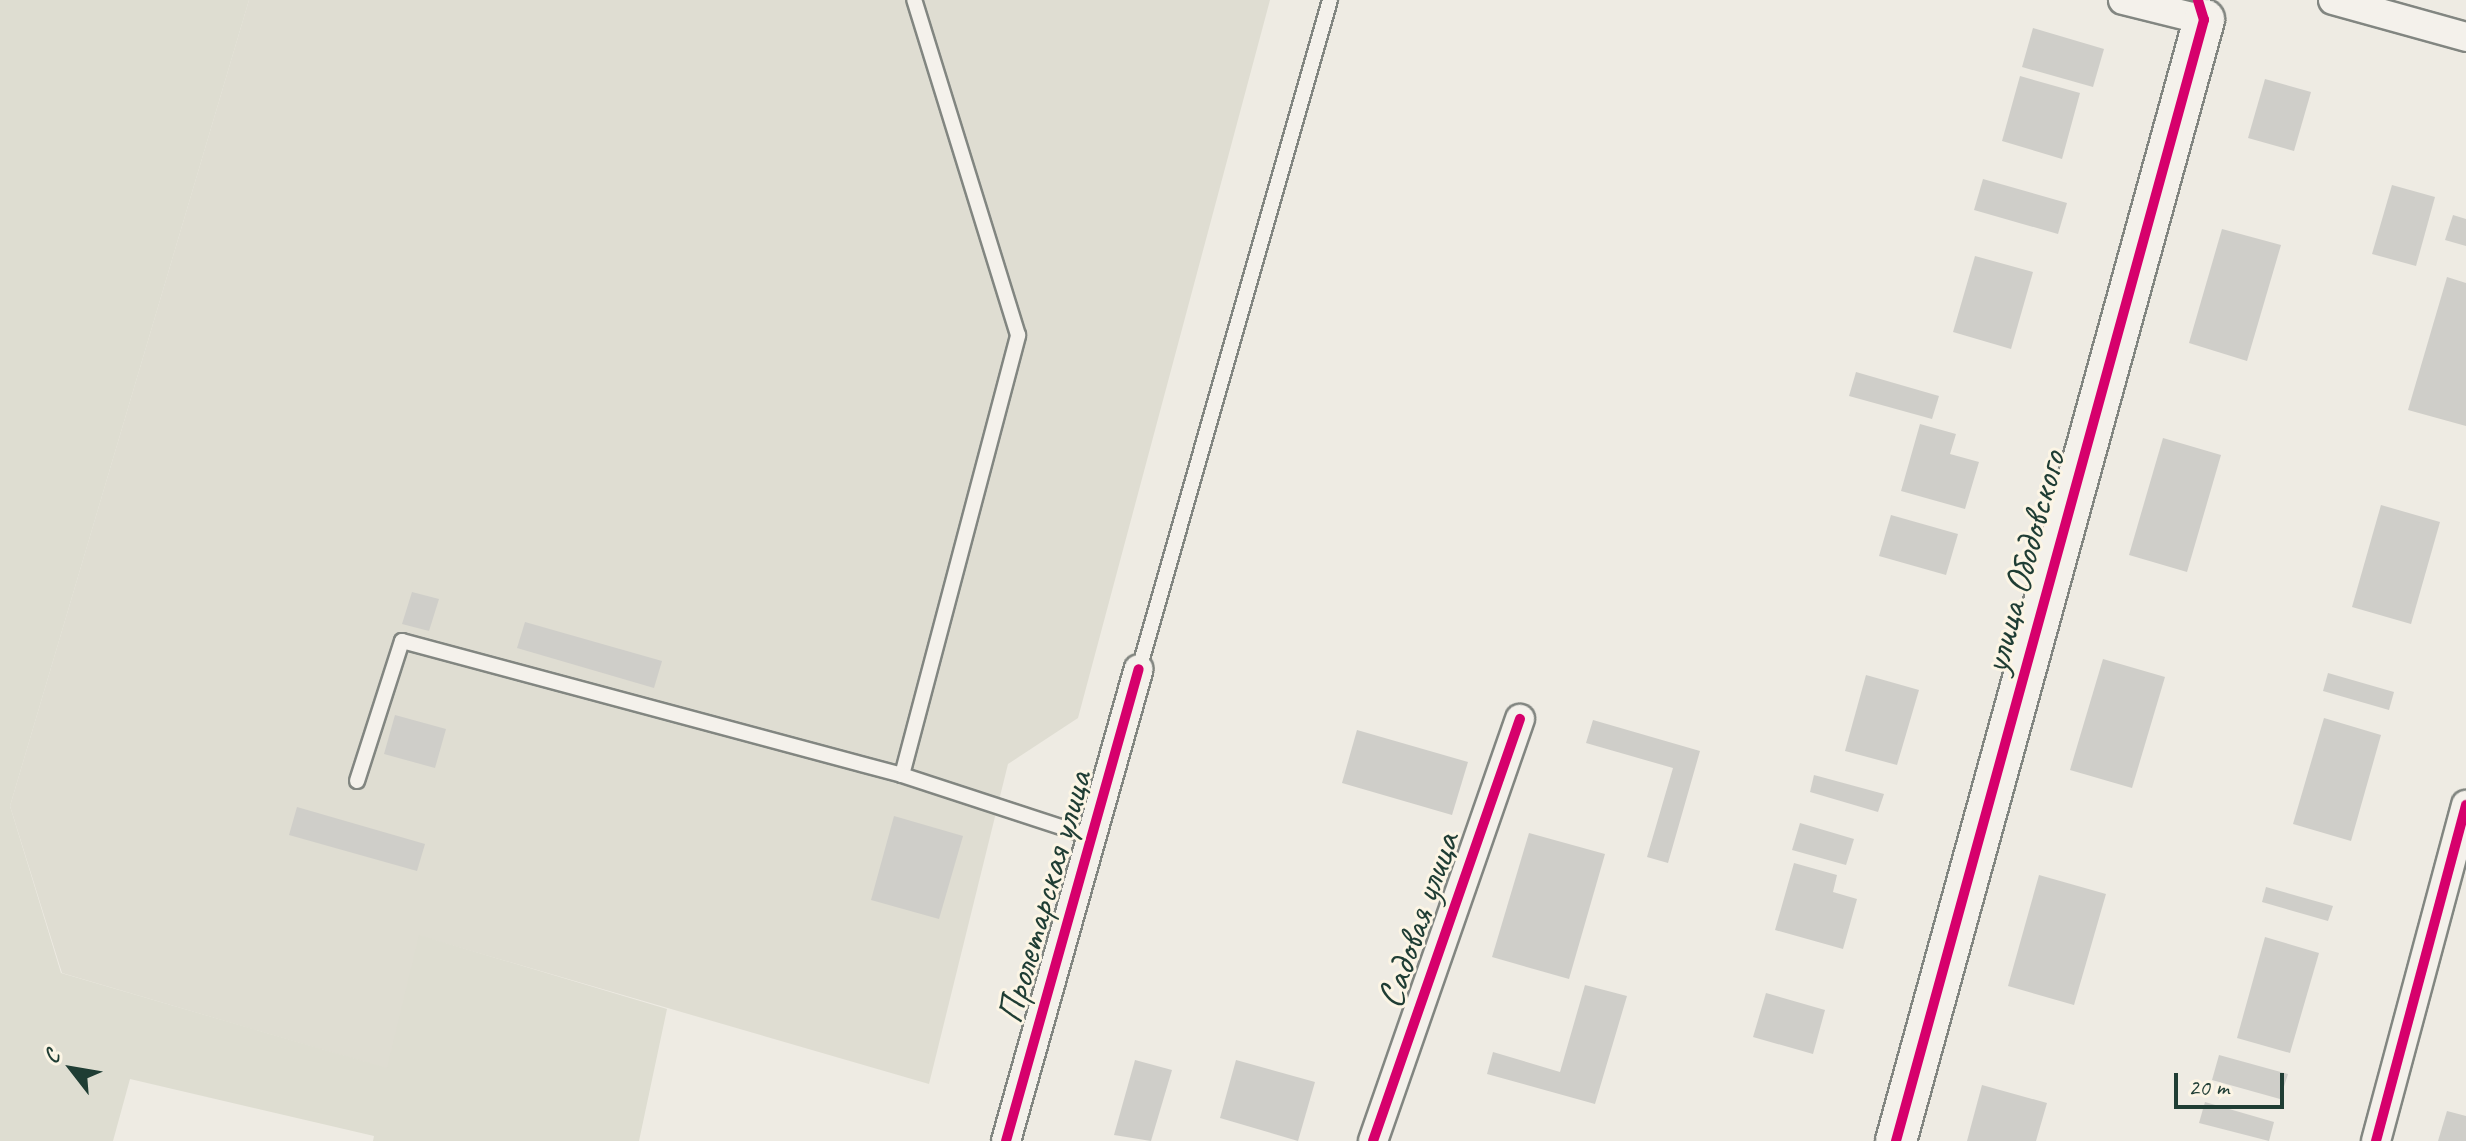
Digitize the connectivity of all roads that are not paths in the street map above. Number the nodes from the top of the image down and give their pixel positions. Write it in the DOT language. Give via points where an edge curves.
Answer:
graph roads {
  1 [pos="914,0"];
  2 [pos="1330,0"];
  3 [pos="2123,0"];
  4 [pos="2333,0"];
  5 [pos="2201,10"];
  6 [pos="2466,37"];
  7 [pos="1139,669"];
  8 [pos="1520,719"];
  9 [pos="902,775"];
  10 [pos="357,781"];
  11 [pos="2466,805"];
  12 [pos="1092,837"];
  13 [pos="1006,1141"];
  14 [pos="1373,1141"];
  15 [pos="1896,1141"];
  16 [pos="2376,1141"];
  1 -- 9 [label="lane" via="1018,335"];
  2 -- 7 [label="lane"];
  3 -- 5 [label="street"];
  4 -- 6 [label="street"];
  5 -- 15 [label="street, улица Ободовского"];
  7 -- 12 [label="street, Пролетарская улица"];
  8 -- 14 [label="street, Садовая улица"];
  9 -- 10 [label="lane" via="402,641"];
  9 -- 12 [label="lane"];
  11 -- 16 [label="street"];
  12 -- 13 [label="street, Пролетарская улица"];
}
